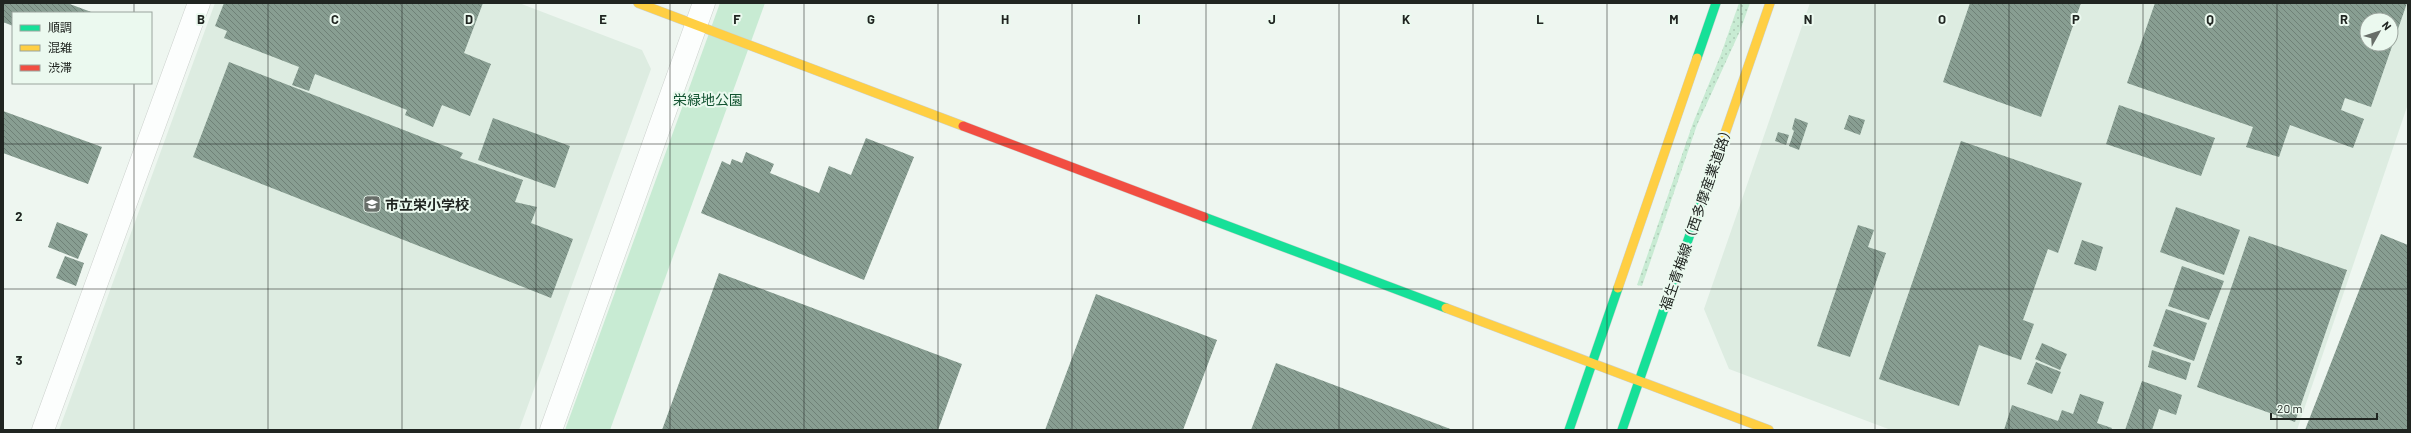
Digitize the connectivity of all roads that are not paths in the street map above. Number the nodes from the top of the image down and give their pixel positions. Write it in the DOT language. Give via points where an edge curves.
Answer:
graph roads {
  1 [pos="199,3"];
  2 [pos="638,3"];
  3 [pos="704,3"];
  4 [pos="1716,3"];
  5 [pos="1770,3"];
  6 [pos="696,25"];
  7 [pos="1592,363"];
  8 [pos="1640,381"];
  9 [pos="43,430"];
  10 [pos="551,430"];
  11 [pos="1569,430"];
  12 [pos="1622,430"];
  13 [pos="1769,430"];
  1 -- 9 [label="street"];
  2 -- 6 [label="street"];
  3 -- 6 [label="street"];
  4 -- 7 [label="street"];
  5 -- 8 [label="street, 福生青梅線（西多摩産業道路）"];
  6 -- 7 [label="street"];
  6 -- 10 [label="street"];
  7 -- 8 [label="street"];
  7 -- 11 [label="street"];
  8 -- 12 [label="street, 福生青梅線（西多摩産業道路）"];
  8 -- 13 [label="street"];
}
